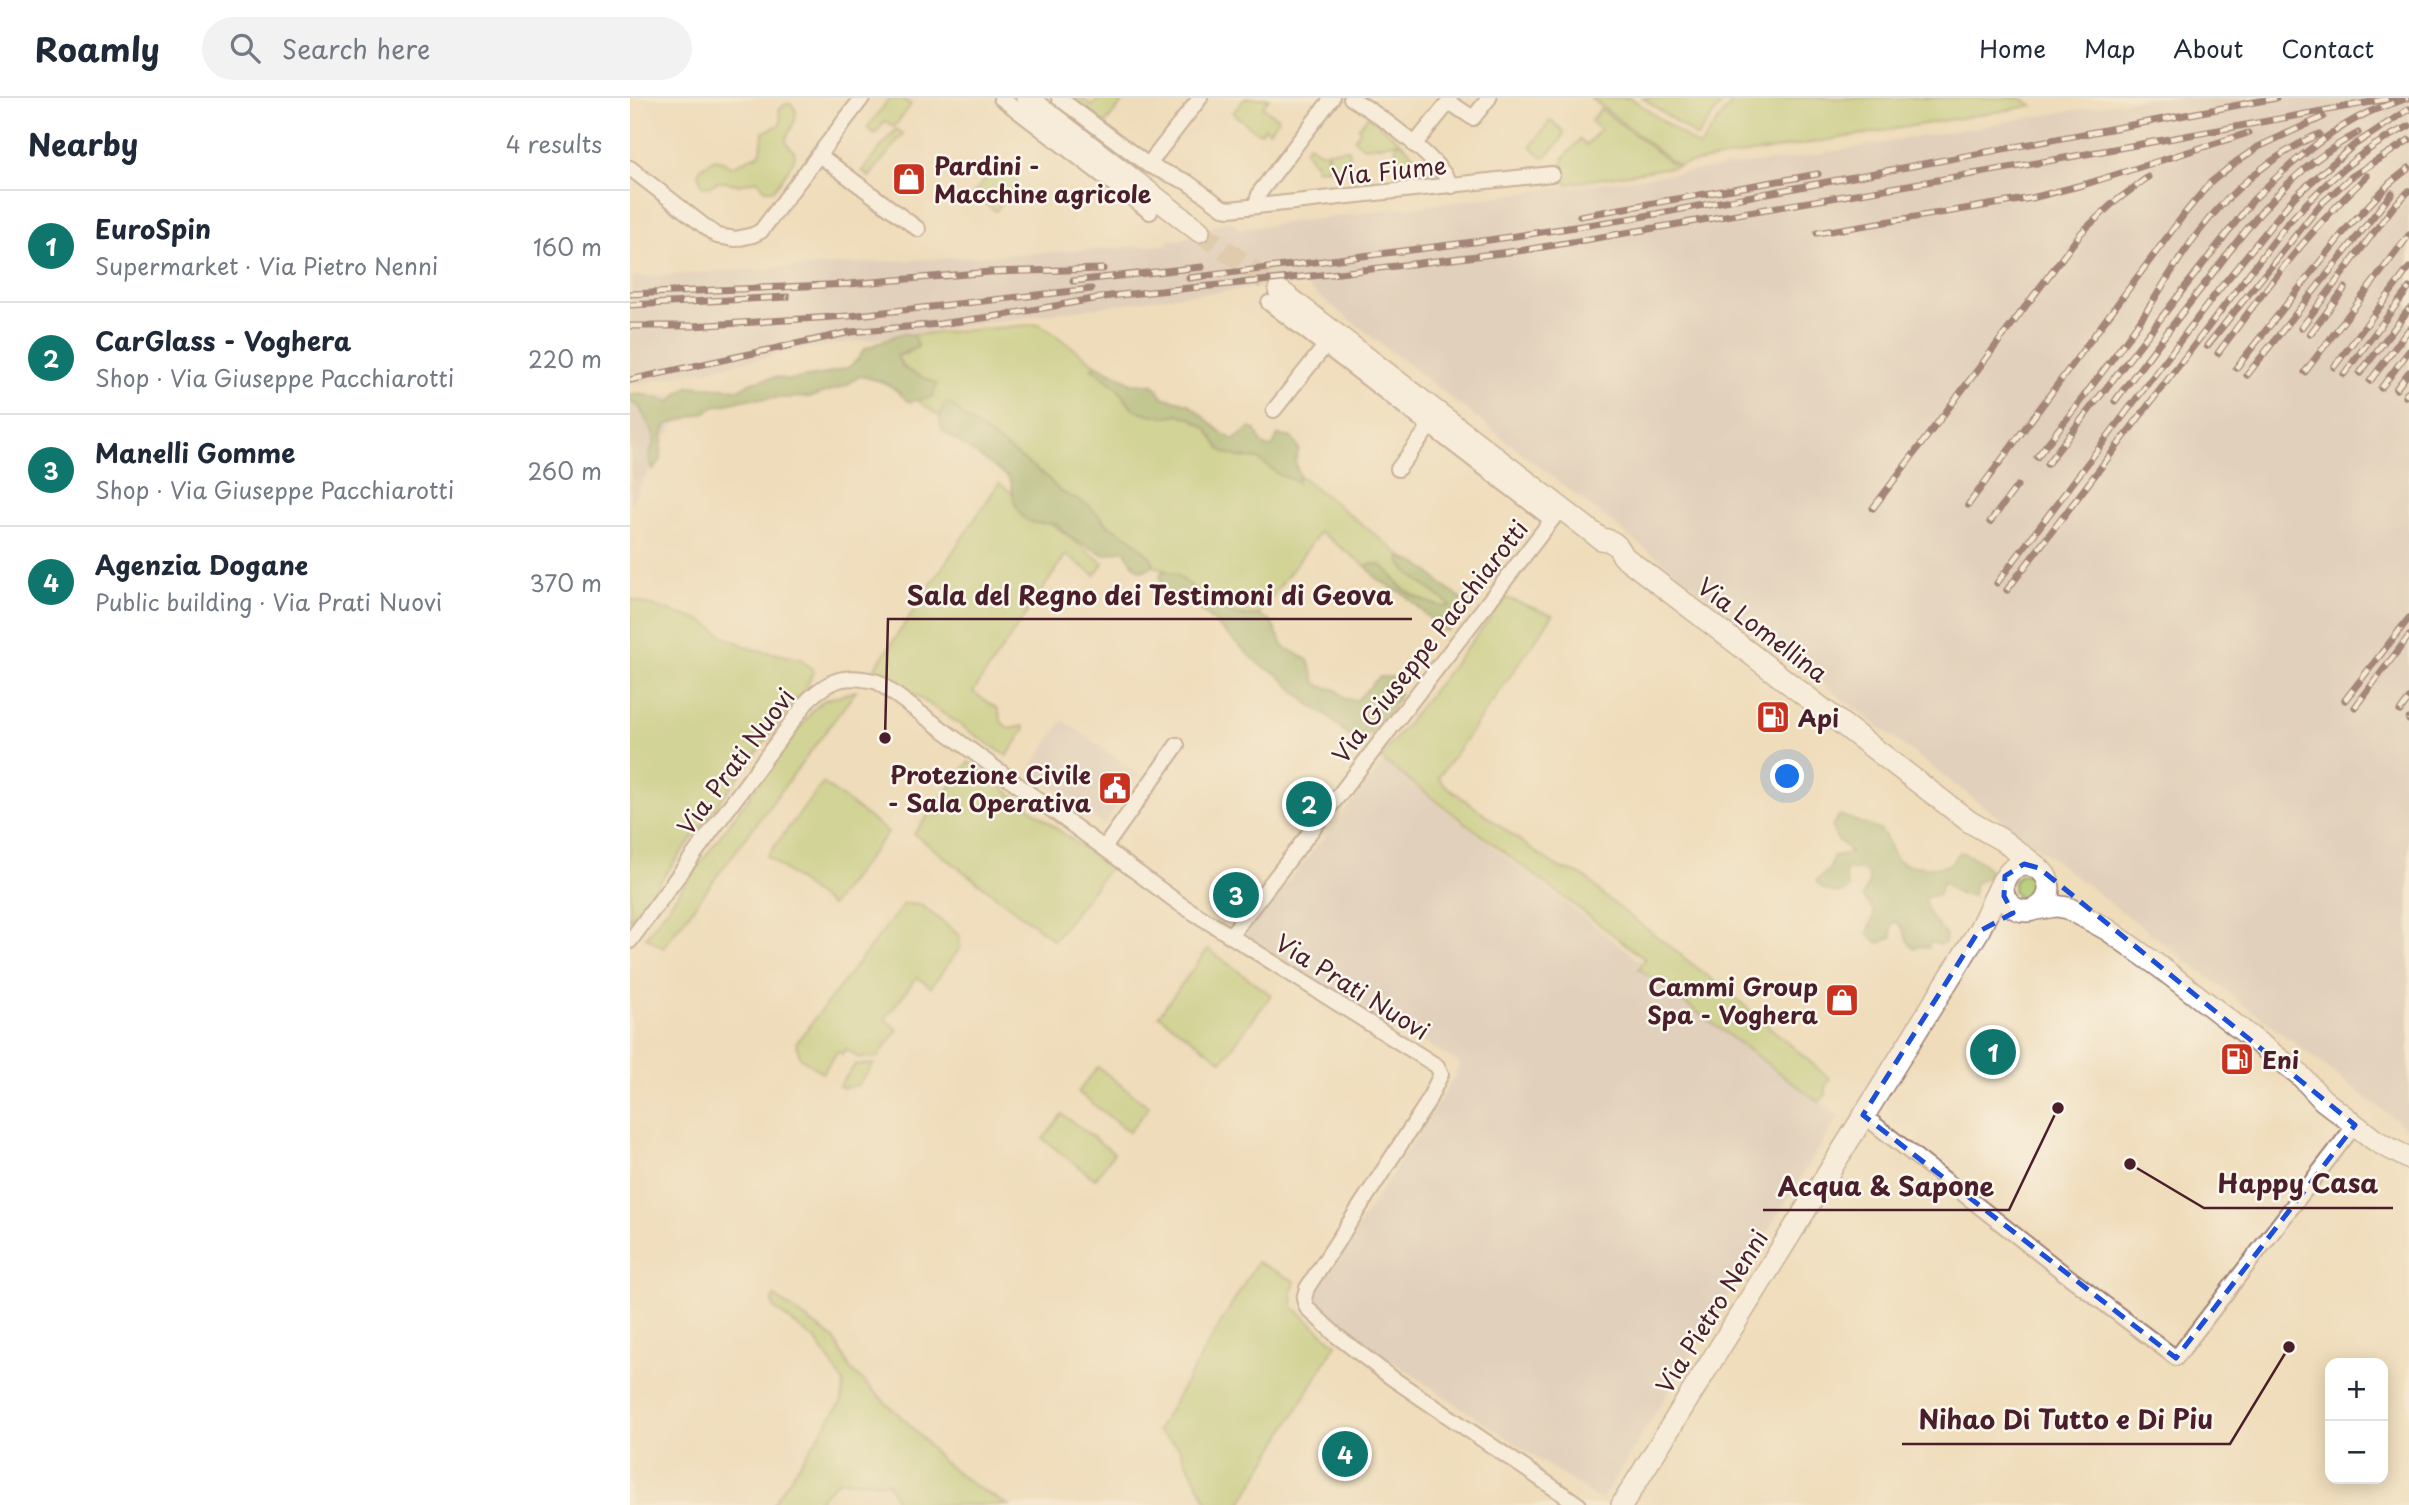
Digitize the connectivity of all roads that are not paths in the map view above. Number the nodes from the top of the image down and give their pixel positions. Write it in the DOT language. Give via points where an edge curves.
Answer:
graph roads {
  1 [pos="862,98"];
  2 [pos="1001,98"];
  3 [pos="1027,98"];
  4 [pos="1059,98"];
  5 [pos="1200,98"];
  6 [pos="1332,98"];
  7 [pos="1352,98"];
  8 [pos="1489,98"];
  9 [pos="1414,145"];
  10 [pos="819,156"];
  11 [pos="1148,164"];
  12 [pos="630,168"];
  13 [pos="1552,174"];
  14 [pos="1452,186"];
  15 [pos="1255,206"];
  16 [pos="1150,212"];
  17 [pos="918,229"];
  18 [pos="1199,231"];
  19 [pos="1274,297"];
  20 [pos="1325,346"];
  21 [pos="1274,410"];
  22 [pos="1430,426"];
  23 [pos="1398,469"];
  24 [pos="1557,514"];
  25 [pos="1177,744"];
  26 [pos="1970,822"];
  27 [pos="1104,848"];
  28 [pos="2043,873"];
  29 [pos="2004,878"];
  30 [pos="2028,910"];
  31 [pos="1978,932"];
  32 [pos="1230,936"];
  33 [pos="630,941"];
  34 [pos="2160,967"];
  35 [pos="2300,1075"];
  36 [pos="1863,1115"];
  37 [pos="2355,1125"];
  38 [pos="2408,1158"];
  39 [pos="1579,1505"];
  40 [pos="1622,1505"];
  1 -- 10 [label="street"];
  2 -- 16 [label="street"];
  3 -- 18 [label="main road"];
  4 -- 11 [label="street"];
  5 -- 11 [label="street"];
  6 -- 15 [label="street"];
  7 -- 9 [label="street"];
  8 -- 9 [label="street" via="1473,118 1448,102"];
  9 -- 14 [label="street"];
  10 -- 12 [label="street" via="761,231 736,239 717,236"];
  10 -- 17 [label="street"];
  11 -- 15 [label="street, Via Fiume" via="1187,181 1223,208"];
  13 -- 14 [label="street, Via Fiume"];
  14 -- 15 [label="street, Via Fiume"];
  19 -- 20 [label="street, Via Lomellina"];
  19 -- 24 [label="main road, Via Lomellina"];
  20 -- 21 [label="street"];
  20 -- 22 [label="street, Via Lomellina"];
  22 -- 23 [label="street"];
  22 -- 24 [label="street, Via Lomellina"];
  24 -- 26 [label="main road, Via Lomellina" via="1601,539 1606,548 1623,556"];
  24 -- 32 [label="street, Via Giuseppe Pacchiarotti"];
  25 -- 27 [label="street"];
  26 -- 28 [label="main road, Via Lomellina" via="2002,840"];
  26 -- 29 [label="main road, Via Lomellina" via="1998,852"];
  27 -- 32 [label="street, Via Prati Nuovi"];
  27 -- 33 [label="street, Via Prati Nuovi" via="878,682 861,677 836,680 822,687 797,714"];
  28 -- 29 [label="main road" via="2032,865 2017,866"];
  28 -- 30 [label="main road" via="2050,888 2048,896"];
  28 -- 34 [label="main road, Via Lomellina" via="2062,891 2098,911"];
  29 -- 30 [label="main road, Via Lomellina" via="2007,903"];
  29 -- 31 [label="main road, Via Pietro Nenni"];
  30 -- 31 [label="main road, Via Pietro Nenni" via="1997,919"];
  30 -- 34 [label="main road, Via Lomellina" via="2056,906 2078,912"];
  31 -- 36 [label="main road, Via Pietro Nenni"];
  32 -- 39 [label="street, Via Prati Nuovi" via="1437,1066 1441,1074 1426,1105 1307,1288 1307,1308 1392,1378"];
  34 -- 35 [label="main road, Via Lomellina"];
  35 -- 37 [label="main road, Via Lomellina"];
  35 -- 38 [label="main road, Via Lomellina" via="2342,1100"];
  36 -- 37 [label="street" via="2176,1358"];
  36 -- 40 [label="main road, Via Pietro Nenni"];
  37 -- 38 [label="main road, Via Lomellina"];
}
